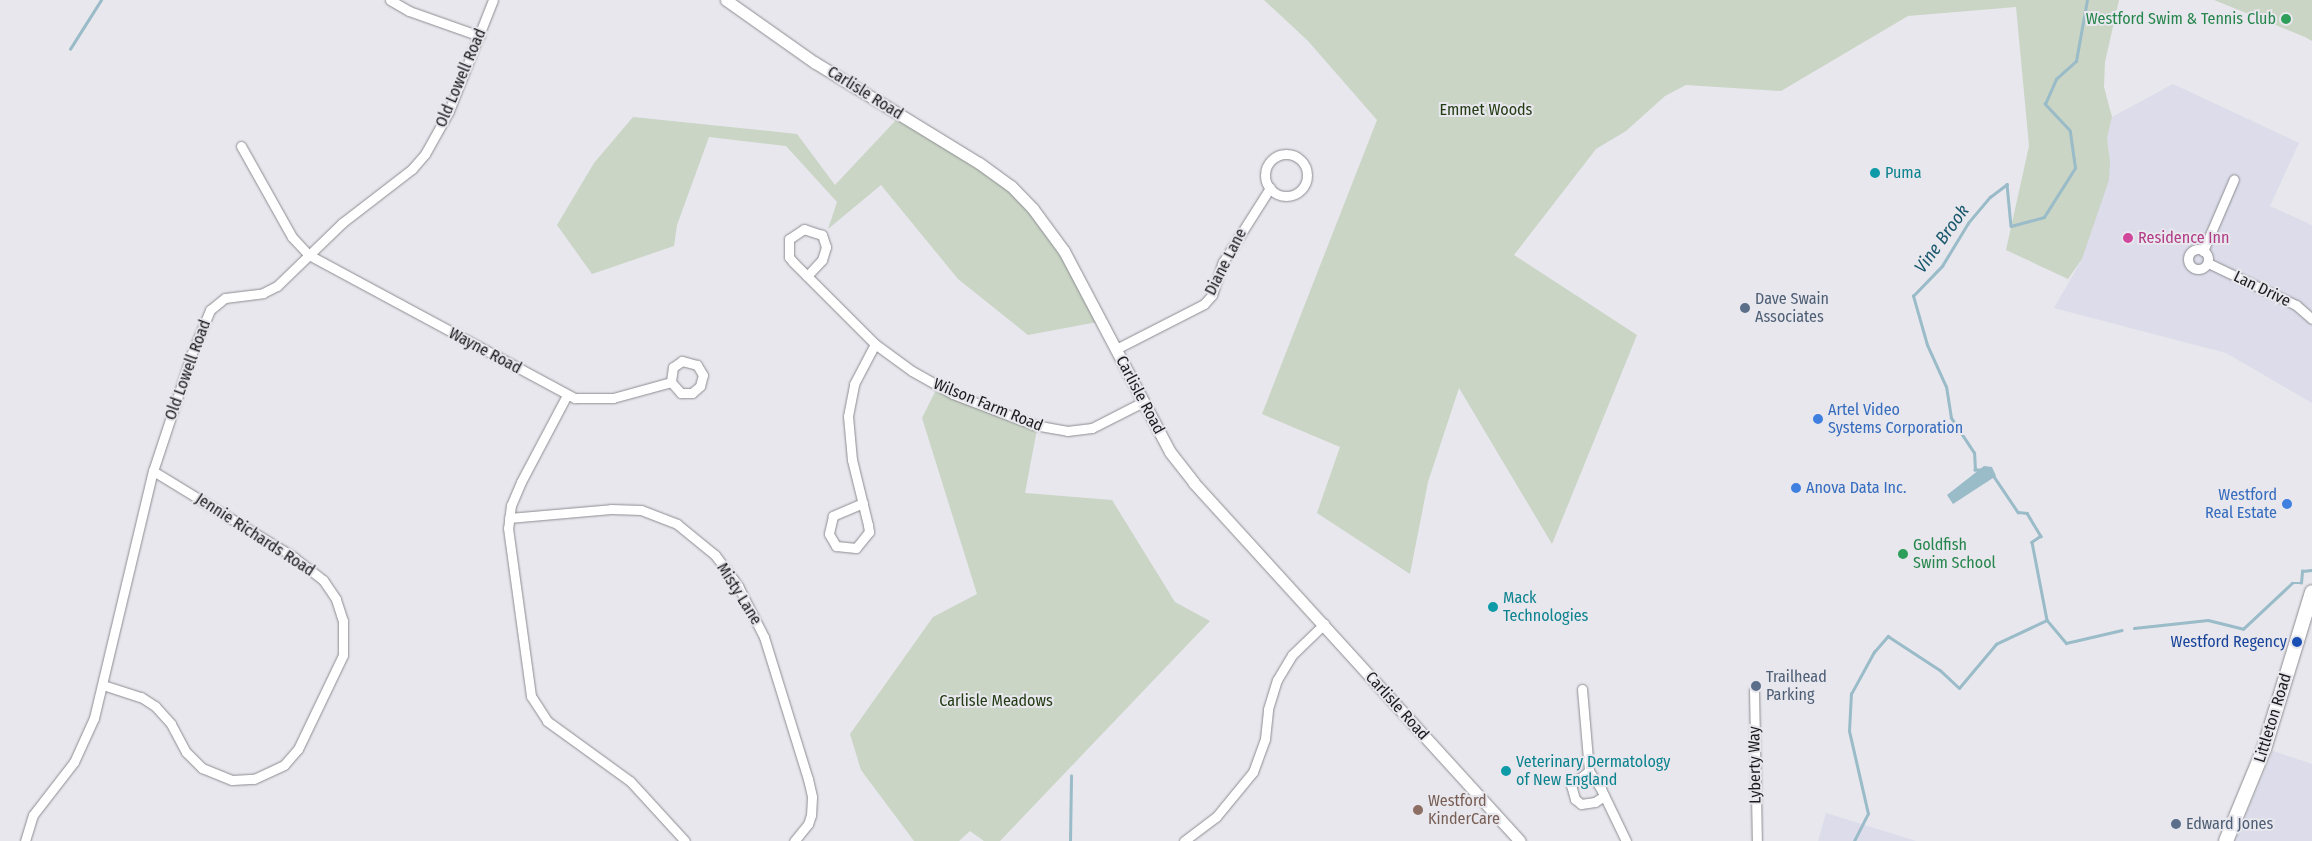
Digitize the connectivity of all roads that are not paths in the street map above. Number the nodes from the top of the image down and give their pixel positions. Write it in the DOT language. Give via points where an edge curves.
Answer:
graph roads {
  1 [pos="390,0"];
  2 [pos="492,0"];
  3 [pos="726,0"];
  4 [pos="480,36"];
  5 [pos="241,146"];
  6 [pos="2234,179"];
  7 [pos="1270,188"];
  8 [pos="2202,251"];
  9 [pos="309,255"];
  10 [pos="2208,263"];
  11 [pos="806,276"];
  12 [pos="2312,319"];
  13 [pos="875,344"];
  14 [pos="1116,349"];
  15 [pos="671,382"];
  16 [pos="567,395"];
  17 [pos="1143,402"];
  18 [pos="153,470"];
  19 [pos="863,504"];
  20 [pos="509,518"];
  21 [pos="2312,592"];
  22 [pos="1324,624"];
  23 [pos="102,685"];
  24 [pos="1582,689"];
  25 [pos="1754,690"];
  26 [pos="1589,771"];
  27 [pos="1604,796"];
  28 [pos="25,841"];
  29 [pos="686,841"];
  30 [pos="794,841"];
  31 [pos="1184,841"];
  32 [pos="1520,841"];
  33 [pos="1626,841"];
  34 [pos="1757,841"];
  35 [pos="2226,841"];
  1 -- 4 [label="street" via="409,11"];
  2 -- 4 [label="street, Old Lowell Road"];
  3 -- 14 [label="main road, Carlisle Road" via="814,62 1011,186 1045,223 1064,251"];
  4 -- 9 [label="street, Old Lowell Road" via="453,104 425,154 397,182 342,223"];
  5 -- 9 [label="street, Wayne Road" via="292,237"];
  6 -- 8 [label="street, Lan Drive"];
  7 -- 7 [label="street" via="1266,171 1272,160 1291,155 1302,162 1306,180 1298,192 1284,196"];
  7 -- 14 [label="street, Diane Lane" via="1223,262 1212,295 1204,304"];
  8 -- 10 [label="street" via="2208,257"];
  8 -- 10 [label="street, Lan Drive" via="2190,254 2190,264 2196,269"];
  9 -- 16 [label="street, Wayne Road"];
  9 -- 18 [label="street, Old Lowell Road" via="277,286 263,293 225,298 210,310"];
  10 -- 12 [label="street, Lan Drive" via="2296,305"];
  11 -- 11 [label="street, Wilson Farm Road" via="787,251 793,234 804,229 822,235 826,248 822,260"];
  11 -- 13 [label="street, Wilson Farm Road"];
  13 -- 17 [label="street, Wilson Farm Road" via="912,371 953,394 1045,429 1067,432 1092,428"];
  13 -- 19 [label="street" via="859,372 849,405 849,439"];
  14 -- 17 [label="main road, Carlisle Road"];
  15 -- 16 [label="street, Wayne Road" via="602,400 583,400"];
  16 -- 20 [label="street" via="521,482"];
  17 -- 22 [label="main road, Carlisle Road" via="1170,452 1194,483"];
  18 -- 23 [label="street, Old Lowell Road"];
  18 -- 23 [label="street, Jennie Richards Road" via="294,558 323,580 336,599 343,621 343,655 298,749 275,771 254,779 232,780 202,768 186,752 171,724 155,706 141,697"];
  19 -- 19 [label="street" via="868,525 866,538 850,549 836,546 829,534 833,516"];
  20 -- 29 [label="street" via="509,551 534,702 547,721 600,756 640,790"];
  20 -- 30 [label="street, Misty Lane" via="611,509 641,510 677,524 714,555 738,586 763,634 808,779 811,814"];
  21 -- 35 [label="main road, Littleton Road" via="2264,749"];
  22 -- 31 [label="street" via="1292,655 1277,680 1268,709 1263,744 1253,772 1216,817"];
  22 -- 32 [label="main road, Carlisle Road"];
  23 -- 28 [label="street, Old Lowell Road" via="85,742 33,815"];
  24 -- 26 [label="street"];
  25 -- 34 [label="street, Lyberty Way"];
  26 -- 27 [label="street"];
  26 -- 27 [label="street" via="1571,785 1575,799 1581,804"];
  27 -- 33 [label="street"];
}
